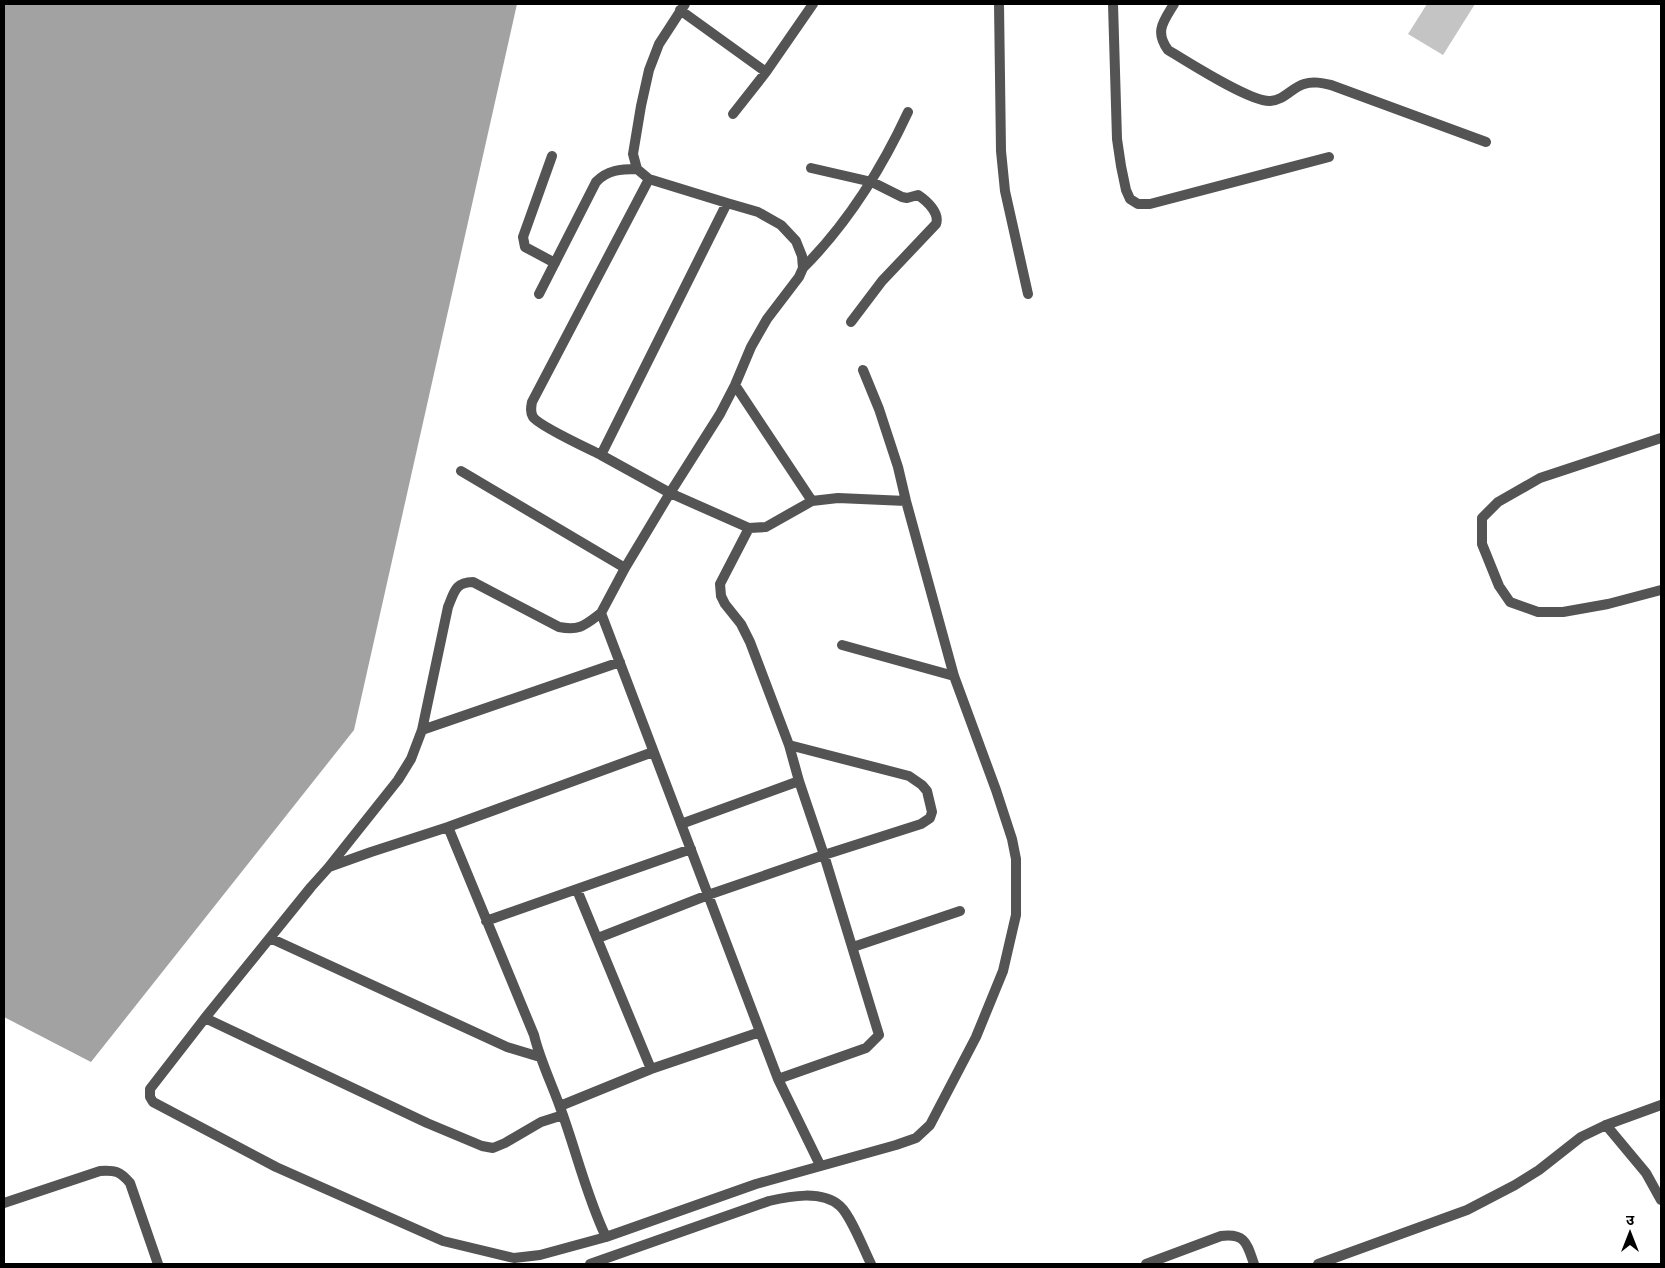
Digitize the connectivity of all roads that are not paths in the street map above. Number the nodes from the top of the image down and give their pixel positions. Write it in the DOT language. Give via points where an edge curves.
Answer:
graph roads {
  1 [pos="813,4"];
  2 [pos="998,4"];
  3 [pos="1113,4"];
  4 [pos="1174,4"];
  5 [pos="683,7"];
  6 [pos="766,72"];
  7 [pos="908,112"];
  8 [pos="733,114"];
  9 [pos="1486,142"];
  10 [pos="552,156"];
  11 [pos="1329,157"];
  12 [pos="811,168"];
  13 [pos="637,169"];
  14 [pos="649,179"];
  15 [pos="872,182"];
  16 [pos="727,203"];
  17 [pos="554,263"];
  18 [pos="803,268"];
  19 [pos="539,294"];
  20 [pos="1028,294"];
  21 [pos="851,322"];
  22 [pos="863,370"];
  23 [pos="735,385"];
  24 [pos="1661,438"];
  25 [pos="601,455"];
  26 [pos="461,471"];
  27 [pos="670,493"];
  28 [pos="812,501"];
  29 [pos="906,501"];
  30 [pos="749,528"];
  31 [pos="624,568"];
  32 [pos="1661,590"];
  33 [pos="600,613"];
  34 [pos="842,645"];
  35 [pos="620,662"];
  36 [pos="954,676"];
  37 [pos="422,730"];
  38 [pos="789,745"];
  39 [pos="653,752"];
  40 [pos="799,782"];
  41 [pos="681,824"];
  42 [pos="448,827"];
  43 [pos="690,849"];
  44 [pos="824,855"];
  45 [pos="328,868"];
  46 [pos="577,890"];
  47 [pos="708,895"];
  48 [pos="960,911"];
  49 [pos="486,921"];
  50 [pos="270,938"];
  51 [pos="598,938"];
  52 [pos="853,947"];
  53 [pos="205,1018"];
  54 [pos="760,1032"];
  55 [pos="540,1057"];
  56 [pos="651,1069"];
  57 [pos="778,1079"];
  58 [pos="1661,1105"];
  59 [pos="561,1110"];
  60 [pos="1606,1125"];
  61 [pos="820,1165"];
  62 [pos="1661,1200"];
  63 [pos="4,1203"];
  64 [pos="606,1237"];
  65 [pos="158,1264"];
  66 [pos="590,1264"];
  67 [pos="871,1264"];
  68 [pos="1146,1264"];
  69 [pos="1254,1264"];
  70 [pos="1318,1264"];
  1 -- 6 [label="street"];
  2 -- 20 [label="street" via="1001,151 1006,191"];
  3 -- 11 [label="street" via="1117,139 1130,199 1138,204 1150,204"];
  4 -- 9 [label="street" via="1161,30 1161,41 1168,50 1251,97 1270,101 1303,84 1317,82"];
  5 -- 6 [label="street"];
  5 -- 13 [label="street" via="659,44 649,70 633,154"];
  6 -- 8 [label="street"];
  7 -- 15 [label="street"];
  10 -- 17 [label="street" via="523,242"];
  12 -- 15 [label="street"];
  13 -- 14 [label="street"];
  13 -- 17 [label="street" via="603,174"];
  14 -- 16 [label="street"];
  14 -- 25 [label="street" via="530,411 533,418"];
  15 -- 18 [label="street" via="823,248"];
  15 -- 21 [label="street" via="902,197 921,196 937,214 938,220 882,280"];
  16 -- 18 [label="street" via="758,212 781,225 796,241"];
  16 -- 25 [label="street"];
  17 -- 19 [label="street"];
  18 -- 23 [label="street" via="767,319"];
  22 -- 29 [label="street" via="882,416"];
  23 -- 27 [label="street"];
  23 -- 28 [label="street"];
  24 -- 32 [label="street" via="1540,478 1498,502 1482,518 1482,544 1499,586 1510,602 1538,612 1608,604"];
  25 -- 27 [label="street"];
  26 -- 31 [label="street"];
  27 -- 30 [label="street"];
  27 -- 31 [label="street"];
  28 -- 29 [label="street" via="838,498"];
  28 -- 30 [label="street" via="766,527"];
  29 -- 36 [label="street"];
  30 -- 38 [label="street" via="720,584 721,596 750,642"];
  31 -- 33 [label="street"];
  33 -- 35 [label="street"];
  33 -- 37 [label="street" via="584,626 571,630 559,627 473,582 460,584 448,607"];
  34 -- 36 [label="street"];
  35 -- 37 [label="street"];
  35 -- 39 [label="street"];
  36 -- 61 [label="street" via="999,798 1016,859 1016,914 1003,971 976,1037 930,1125 916,1138"];
  37 -- 45 [label="street" via="411,759 398,780"];
  38 -- 40 [label="street"];
  38 -- 44 [label="street" via="909,776 926,791 932,812 926,821"];
  39 -- 41 [label="street"];
  39 -- 42 [label="street"];
  40 -- 41 [label="street"];
  40 -- 44 [label="street"];
  41 -- 43 [label="street"];
  42 -- 45 [label="street"];
  42 -- 49 [label="street"];
  43 -- 46 [label="street"];
  43 -- 47 [label="street"];
  44 -- 47 [label="street"];
  44 -- 52 [label="street"];
  45 -- 50 [label="street"];
  46 -- 49 [label="street"];
  46 -- 51 [label="street"];
  47 -- 51 [label="street"];
  47 -- 54 [label="street"];
  48 -- 52 [label="street"];
  49 -- 55 [label="street" via="534,1035"];
  50 -- 53 [label="street"];
  50 -- 55 [label="street" via="507,1047"];
  51 -- 56 [label="street"];
  52 -- 57 [label="street" via="879,1035 866,1048"];
  53 -- 59 [label="street" via="482,1146 493,1148 505,1143"];
  53 -- 64 [label="street" via="150,1089 153,1102 276,1167 443,1241 514,1258 534,1256"];
  54 -- 56 [label="street"];
  54 -- 57 [label="street"];
  55 -- 59 [label="street"];
  56 -- 59 [label="street"];
  57 -- 61 [label="street"];
  58 -- 60 [label="street"];
  59 -- 64 [label="street" via="594,1212"];
  60 -- 62 [label="street" via="1646,1173"];
  60 -- 70 [label="street" via="1581,1136 1539,1170 1468,1210"];
  61 -- 64 [label="street"];
  63 -- 65 [label="street" via="100,1171 124,1175 130,1183"];
  66 -- 67 [label="street" via="769,1201 810,1196 826,1198 840,1206"];
  68 -- 69 [label="street" via="1231,1235 1247,1244"];
}
